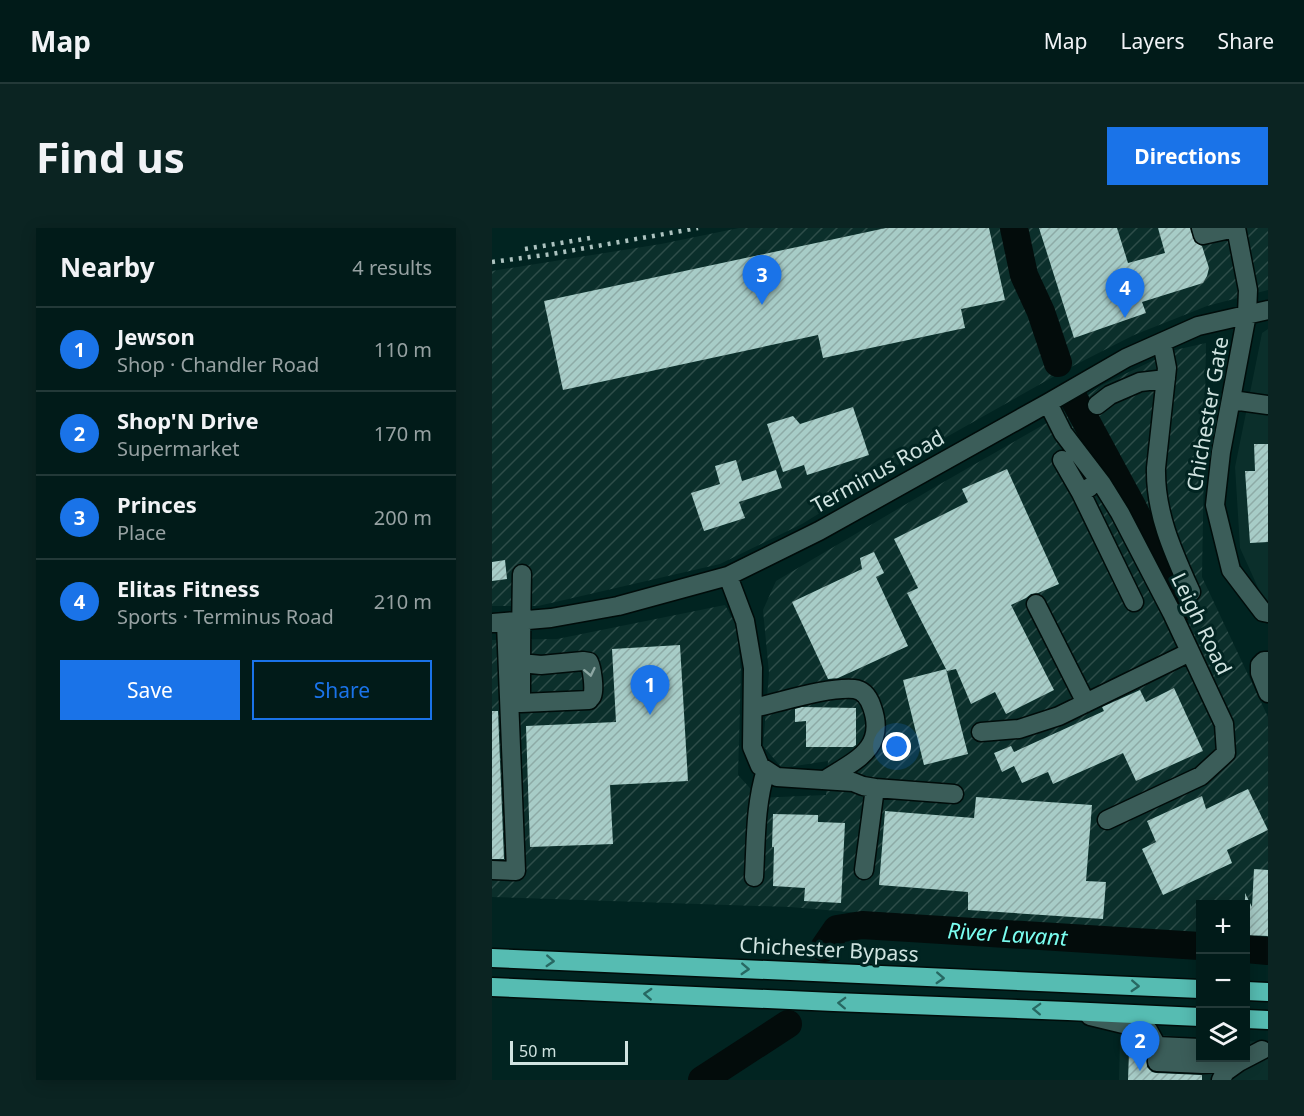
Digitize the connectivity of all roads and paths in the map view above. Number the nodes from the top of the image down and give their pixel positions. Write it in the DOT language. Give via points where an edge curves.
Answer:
graph roads {
  1 [pos="1201,228"];
  2 [pos="1236,228"];
  3 [pos="1268,310"];
  4 [pos="1247,314"];
  5 [pos="1162,342"];
  6 [pos="1166,379"];
  7 [pos="1232,400"];
  8 [pos="1048,403"];
  9 [pos="1097,405"];
  10 [pos="1268,405"];
  11 [pos="1062,460"];
  12 [pos="1099,480"];
  13 [pos="1081,494"];
  14 [pos="522,574"];
  15 [pos="728,576"];
  16 [pos="1191,592"];
  17 [pos="1134,602"];
  18 [pos="1036,604"];
  19 [pos="1268,613"];
  20 [pos="506,623"];
  21 [pos="1190,652"];
  22 [pos="1268,661"];
  23 [pos="521,663"];
  24 [pos="1268,693"];
  25 [pos="1086,703"];
  26 [pos="753,708"];
  27 [pos="981,732"];
  28 [pos="766,770"];
  29 [pos="825,780"];
  30 [pos="875,788"];
  31 [pos="954,794"];
  32 [pos="1107,820"];
  33 [pos="492,870"];
  34 [pos="864,870"];
  35 [pos="754,877"];
  36 [pos="492,958"];
  37 [pos="492,987"];
  38 [pos="1196,989"];
  39 [pos="1250,991"];
  40 [pos="1268,992"];
  41 [pos="1068,1011"];
  42 [pos="1196,1017"];
  43 [pos="1250,1019"];
  44 [pos="1268,1020"];
  45 [pos="1196,1050"];
  46 [pos="1254,1053"];
  47 [pos="1157,1066"];
  48 [pos="1222,1078"];
  1 -- 2 [label="street" via="1203,235"];
  2 -- 4 [label="street, Chichester Gate" via="1248,290"];
  3 -- 4 [label="street, Terminus Road"];
  4 -- 5 [label="street, Terminus Road" via="1198,326"];
  4 -- 7 [label="street, Chichester Gate"];
  5 -- 6 [label="street"];
  5 -- 8 [label="street, Terminus Road"];
  6 -- 9 [label="street" via="1140,382"];
  6 -- 16 [label="street" via="1155,482 1164,526"];
  7 -- 10 [label="street"];
  7 -- 19 [label="street, Chichester Gate" via="1215,505 1231,570 1263,612"];
  8 -- 12 [label="street, Leigh Road" via="1063,433"];
  8 -- 15 [label="street, Terminus Road" via="819,531"];
  11 -- 13 [label="street"];
  12 -- 13 [label="street"];
  12 -- 21 [label="street, Leigh Road" via="1120,513"];
  13 -- 17 [label="street"];
  14 -- 20 [label="street"];
  15 -- 20 [label="street, Terminus Road" via="618,606"];
  15 -- 26 [label="street" via="745,621 753,668"];
  18 -- 25 [label="street"];
  20 -- 23 [label="street"];
  20 -- 33 [label="street" via="516,871"];
  21 -- 25 [label="street"];
  21 -- 32 [label="street, Leigh Road" via="1224,724 1226,753 1201,776"];
  22 -- 24 [label="street" via="1260,665 1260,673"];
  23 -- 23 [label="street, one-way" via="588,662 592,696 589,700 521,703"];
  25 -- 27 [label="street" via="1019,729"];
  26 -- 28 [label="street" via="752,747 760,766"];
  26 -- 29 [label="street" via="844,689 857,689 867,695 877,723 874,741 863,755"];
  28 -- 29 [label="street" via="777,777"];
  28 -- 35 [label="street" via="757,803"];
  29 -- 30 [label="street"];
  30 -- 31 [label="street"];
  30 -- 34 [label="street"];
  36 -- 38 [label="highway, Chichester Bypass, one-way"];
  41 -- 37 [label="highway, one-way"];
  39 -- 40 [label="highway"];
  41 -- 42 [label="highway"];
  41 -- 47 [label="street" via="1148,1030"];
  43 -- 44 [label="highway"];
  45 -- 47 [label="street"];
  46 -- 47 [label="street" via="1202,1064"];
  46 -- 48 [label="street"];
  47 -- 48 [label="street"];
}
